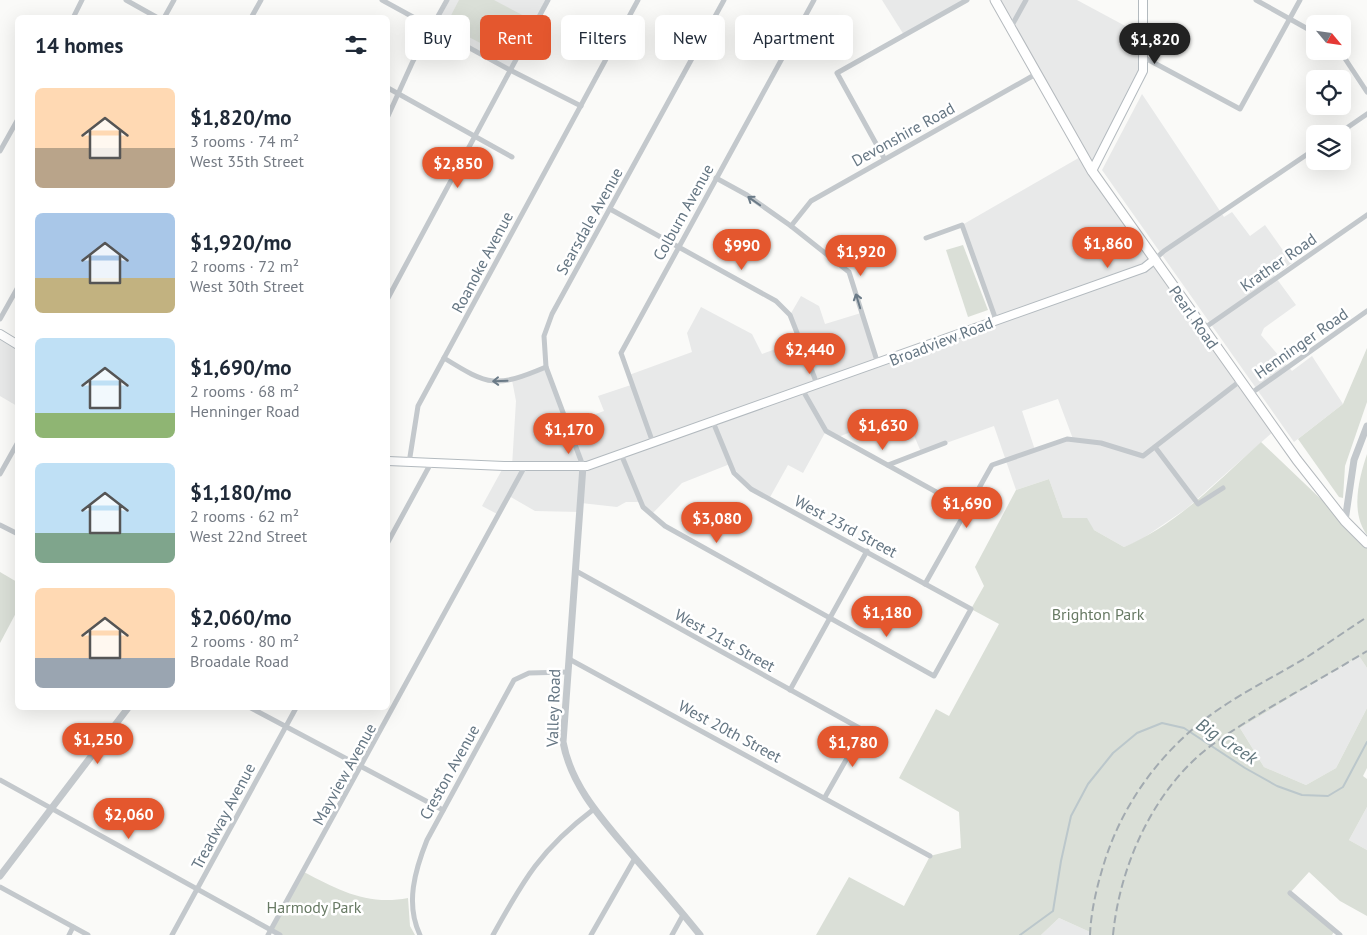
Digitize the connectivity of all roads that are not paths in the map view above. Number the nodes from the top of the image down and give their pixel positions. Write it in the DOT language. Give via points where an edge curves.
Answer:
graph roads {
  1 [pos="82,0"];
  2 [pos="126,0"];
  3 [pos="174,0"];
  4 [pos="261,0"];
  5 [pos="382,0"];
  6 [pos="447,0"];
  7 [pos="548,0"];
  8 [pos="638,0"];
  9 [pos="724,0"];
  10 [pos="814,0"];
  11 [pos="967,0"];
  12 [pos="995,0"];
  13 [pos="1026,0"];
  14 [pos="1143,0"];
  15 [pos="1256,0"];
  16 [pos="1300,0"];
  17 [pos="74,15"];
  18 [pos="153,15"];
  19 [pos="166,15"];
  20 [pos="255,15"];
  21 [pos="410,15"];
  22 [pos="439,15"];
  23 [pos="1290,19"];
  24 [pos="1011,28"];
  25 [pos="1306,28"];
  26 [pos="470,48"];
  27 [pos="1145,58"];
  28 [pos="414,60"];
  29 [pos="1346,60"];
  30 [pos="510,70"];
  31 [pos="1036,74"];
  32 [pos="390,89"];
  33 [pos="1367,92"];
  34 [pos="399,94"];
  35 [pos="581,106"];
  36 [pos="390,112"];
  37 [pos="1367,114"];
  38 [pos="15,124"];
  39 [pos="1351,125"];
  40 [pos="475,136"];
  41 [pos="0,151"];
  42 [pos="1306,155"];
  43 [pos="512,157"];
  44 [pos="884,158"];
  45 [pos="1092,171"];
  46 [pos="716,178"];
  47 [pos="610,208"];
  48 [pos="1367,215"];
  49 [pos="791,226"];
  50 [pos="926,238"];
  51 [pos="678,247"];
  52 [pos="1154,260"];
  53 [pos="15,292"];
  54 [pos="390,294"];
  55 [pos="1367,311"];
  56 [pos="0,319"];
  57 [pos="996,320"];
  58 [pos="1203,330"];
  59 [pos="0,334"];
  60 [pos="15,343"];
  61 [pos="444,358"];
  62 [pos="878,364"];
  63 [pos="546,367"];
  64 [pos="1240,381"];
  65 [pos="817,384"];
  66 [pos="802,389"];
  67 [pos="1249,395"];
  68 [pos="713,422"];
  69 [pos="1367,426"];
  70 [pos="653,443"];
  71 [pos="945,443"];
  72 [pos="15,447"];
  73 [pos="1154,447"];
  74 [pos="621,454"];
  75 [pos="390,461"];
  76 [pos="410,462"];
  77 [pos="431,463"];
  78 [pos="888,465"];
  79 [pos="525,466"];
  80 [pos="583,466"];
  81 [pos="0,474"];
  82 [pos="1223,488"];
  83 [pos="967,509"];
  84 [pos="1345,521"];
  85 [pos="0,524"];
  86 [pos="15,532"];
  87 [pos="390,538"];
  88 [pos="1367,543"];
  89 [pos="867,551"];
  90 [pos="576,571"];
  91 [pos="925,584"];
  92 [pos="830,618"];
  93 [pos="569,659"];
  94 [pos="568,672"];
  95 [pos="790,690"];
  96 [pos="126,710"];
  97 [pos="255,710"];
  98 [pos="295,710"];
  99 [pos="286,726"];
  100 [pos="362,767"];
  101 [pos="0,780"];
  102 [pos="825,797"];
  103 [pos="51,808"];
  104 [pos="594,809"];
  105 [pos="443,810"];
  106 [pos="930,856"];
  107 [pos="634,858"];
  108 [pos="0,876"];
  109 [pos="0,887"];
  110 [pos="198,890"];
  111 [pos="1290,893"];
  112 [pos="682,915"];
  113 [pos="73,927"];
  114 [pos="270,933"];
  115 [pos="1333,933"];
  116 [pos="69,935"];
  117 [pos="88,935"];
  118 [pos="172,935"];
  119 [pos="280,935"];
  120 [pos="420,935"];
  121 [pos="493,935"];
  122 [pos="591,935"];
  123 [pos="672,935"];
  124 [pos="700,935"];
  125 [pos="1340,935"];
  1 -- 17 [label="street"];
  2 -- 18 [label="street"];
  3 -- 19 [label="street"];
  4 -- 20 [label="street"];
  5 -- 21 [label="street"];
  6 -- 22 [label="street"];
  7 -- 30 [label="street"];
  8 -- 35 [label="street, Roanoke Avenue"];
  9 -- 47 [label="street, Searsdale Avenue"];
  10 -- 46 [label="street, Colburn Avenue"];
  11 -- 44 [label="street" via="837,73"];
  12 -- 24 [label="main road, Pearl Road"];
  13 -- 24 [label="street"];
  14 -- 27 [label="main road"];
  15 -- 23 [label="street"];
  16 -- 23 [label="street"];
  23 -- 25 [label="street"];
  23 -- 27 [label="street" via="1240,109"];
  24 -- 31 [label="main road, Pearl Road"];
  26 -- 30 [label="street"];
  27 -- 45 [label="main road" via="1137,86"];
  28 -- 34 [label="street"];
  29 -- 33 [label="street"];
  30 -- 35 [label="street"];
  30 -- 40 [label="street"];
  31 -- 44 [label="street, Devonshire Road"];
  31 -- 45 [label="main road, Pearl Road"];
  32 -- 34 [label="street"];
  34 -- 36 [label="street"];
  34 -- 40 [label="street"];
  35 -- 61 [label="street, Roanoke Avenue"];
  37 -- 39 [label="street"];
  38 -- 41 [label="street"];
  40 -- 43 [label="street"];
  40 -- 54 [label="street"];
  42 -- 52 [label="street, Broadview Road"];
  44 -- 49 [label="street, Devonshire Road" via="811,201"];
  45 -- 52 [label="main road, Pearl Road"];
  49 -- 46 [label="street, one-way"];
  46 -- 51 [label="street, Colburn Avenue"];
  47 -- 51 [label="street"];
  47 -- 63 [label="street, Searsdale Avenue" via="552,314 544,336"];
  48 -- 58 [label="street, Krather Road"];
  62 -- 49 [label="street, one-way" via="849,272"];
  50 -- 57 [label="street" via="962,225"];
  51 -- 65 [label="street" via="776,302 790,315"];
  51 -- 70 [label="street, Colburn Avenue" via="621,353"];
  52 -- 57 [label="main road, Broadview Road" via="1144,268"];
  52 -- 58 [label="main road, Pearl Road"];
  53 -- 56 [label="street"];
  55 -- 67 [label="street, Henninger Road"];
  57 -- 62 [label="main road, Broadview Road"];
  58 -- 64 [label="main road, Pearl Road"];
  59 -- 60 [label="main road"];
  63 -- 61 [label="street, one-way" via="506,381 492,381 475,377"];
  61 -- 76 [label="street, Roanoke Avenue" via="418,406"];
  62 -- 65 [label="main road, Broadview Road"];
  63 -- 80 [label="street, Searsdale Avenue"];
  64 -- 67 [label="main road, Pearl Road"];
  64 -- 73 [label="street, Henninger Road"];
  65 -- 66 [label="main road, Broadview Road"];
  66 -- 68 [label="main road, Broadview Road"];
  66 -- 78 [label="street" via="826,431"];
  67 -- 84 [label="main road, Pearl Road"];
  68 -- 70 [label="main road, Broadview Road"];
  68 -- 89 [label="street, West 23rd Street" via="734,473 751,489"];
  69 -- 84 [label="street" via="1354,460"];
  70 -- 74 [label="main road, Broadview Road"];
  71 -- 78 [label="street"];
  72 -- 81 [label="street"];
  73 -- 82 [label="street" via="1198,504"];
  73 -- 83 [label="street, Henninger Road" via="1143,456 1068,439 992,465"];
  74 -- 80 [label="main road, Broadview Road"];
  74 -- 92 [label="street" via="643,507 654,519"];
  75 -- 76 [label="main road, Broadview Road"];
  76 -- 77 [label="main road, Broadview Road"];
  77 -- 79 [label="main road, Broadview Road"];
  77 -- 87 [label="street"];
  78 -- 83 [label="street"];
  79 -- 80 [label="main road, Broadview Road"];
  79 -- 100 [label="street, Mayview Avenue"];
  80 -- 90 [label="street, Valley Road"];
  83 -- 91 [label="street, Henninger Road"];
  84 -- 88 [label="main road, Pearl Road"];
  85 -- 86 [label="street"];
  89 -- 91 [label="street, West 23rd Street"];
  89 -- 92 [label="street"];
  90 -- 93 [label="street, Valley Road"];
  90 -- 95 [label="street, West 21st Street"];
  91 -- 92 [label="street, West 23rd Street" via="971,609 934,676"];
  92 -- 95 [label="street"];
  93 -- 94 [label="street, Valley Road"];
  93 -- 102 [label="street, West 20th Street"];
  94 -- 104 [label="street, Valley Road" via="564,750 572,774"];
  94 -- 105 [label="street, Creston Avenue" via="529,673 514,680"];
  95 -- 102 [label="street, West 21st Street" via="863,730"];
  96 -- 103 [label="street"];
  97 -- 99 [label="street"];
  98 -- 99 [label="street, Treadway Avenue"];
  99 -- 100 [label="street"];
  99 -- 110 [label="street, Treadway Avenue"];
  100 -- 105 [label="street"];
  100 -- 114 [label="street, Mayview Avenue"];
  101 -- 103 [label="street"];
  102 -- 106 [label="street, West 20th Street"];
  103 -- 108 [label="street"];
  103 -- 110 [label="street"];
  104 -- 107 [label="street, Valley Road"];
  104 -- 121 [label="street" via="568,828 539,859 524,878"];
  105 -- 120 [label="street, Creston Avenue" via="427,840 416,873 413,915"];
  107 -- 112 [label="street, Valley Road"];
  107 -- 122 [label="street"];
  109 -- 113 [label="street"];
  110 -- 114 [label="street"];
  110 -- 118 [label="street, Treadway Avenue"];
  111 -- 115 [label="street"];
  112 -- 123 [label="street"];
  112 -- 124 [label="street, Valley Road"];
  113 -- 116 [label="street"];
  113 -- 117 [label="street"];
  114 -- 119 [label="street"];
  115 -- 125 [label="street"];
}
